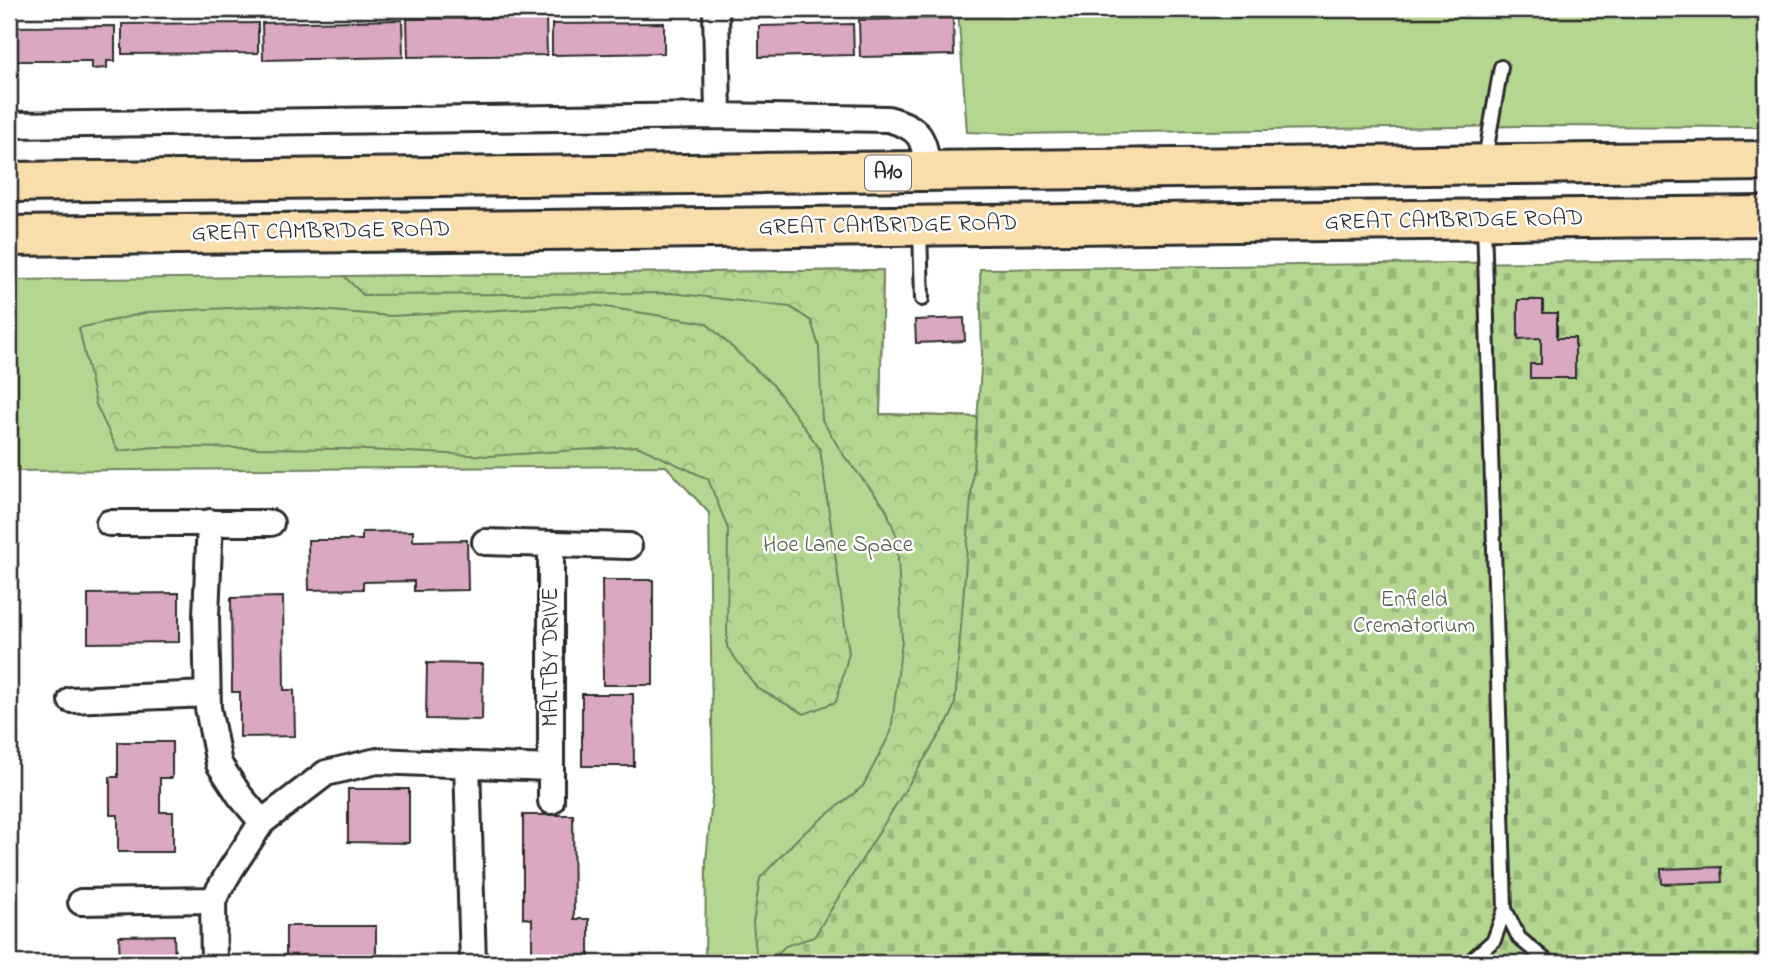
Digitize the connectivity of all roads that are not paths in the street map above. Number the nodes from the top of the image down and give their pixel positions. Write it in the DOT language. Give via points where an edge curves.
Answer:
graph roads {
  1 [pos="716,9"];
  2 [pos="1501,67"];
  3 [pos="718,116"];
  4 [pos="9,125"];
  5 [pos="1766,161"];
  6 [pos="1484,165"];
  7 [pos="927,172"];
  8 [pos="9,182"];
  9 [pos="1766,216"];
  10 [pos="1484,221"];
  11 [pos="919,225"];
  12 [pos="9,236"];
  13 [pos="922,299"];
  14 [pos="210,522"];
  15 [pos="109,523"];
  16 [pos="271,523"];
  17 [pos="485,542"];
  18 [pos="551,546"];
  19 [pos="629,546"];
  20 [pos="207,694"];
  21 [pos="71,700"];
  22 [pos="467,764"];
  23 [pos="550,768"];
  24 [pos="551,801"];
  25 [pos="262,822"];
  26 [pos="213,900"];
  27 [pos="81,902"];
  28 [pos="1504,909"];
  29 [pos="214,963"];
  30 [pos="473,963"];
  31 [pos="1468,963"];
  32 [pos="1549,963"];
  1 -- 3 [label="street"];
  2 -- 6 [label="lane"];
  3 -- 4 [label="street"];
  3 -- 7 [label="street" via="888,119 908,125 921,138"];
  5 -- 6 [label="highway, A10"];
  6 -- 7 [label="highway, A10"];
  7 -- 8 [label="highway, A10"];
  9 -- 10 [label="highway, GREAT CAMBRIDGE ROAD"];
  10 -- 11 [label="highway, GREAT CAMBRIDGE ROAD"];
  10 -- 28 [label="lane"];
  11 -- 12 [label="highway, GREAT CAMBRIDGE ROAD"];
  11 -- 13 [label="lane"];
  14 -- 15 [label="street"];
  14 -- 16 [label="street"];
  14 -- 20 [label="street"];
  17 -- 18 [label="street"];
  18 -- 19 [label="street"];
  18 -- 23 [label="street, MALTBY DRIVE"];
  20 -- 21 [label="street"];
  20 -- 25 [label="street" via="219,764"];
  22 -- 23 [label="street"];
  22 -- 25 [label="street" via="377,761 326,773"];
  22 -- 30 [label="street"];
  23 -- 24 [label="street, MALTBY DRIVE"];
  25 -- 26 [label="street"];
  26 -- 27 [label="street"];
  26 -- 29 [label="street"];
  28 -- 31 [label="lane" via="1494,940"];
  28 -- 32 [label="lane" via="1519,938"];
}
